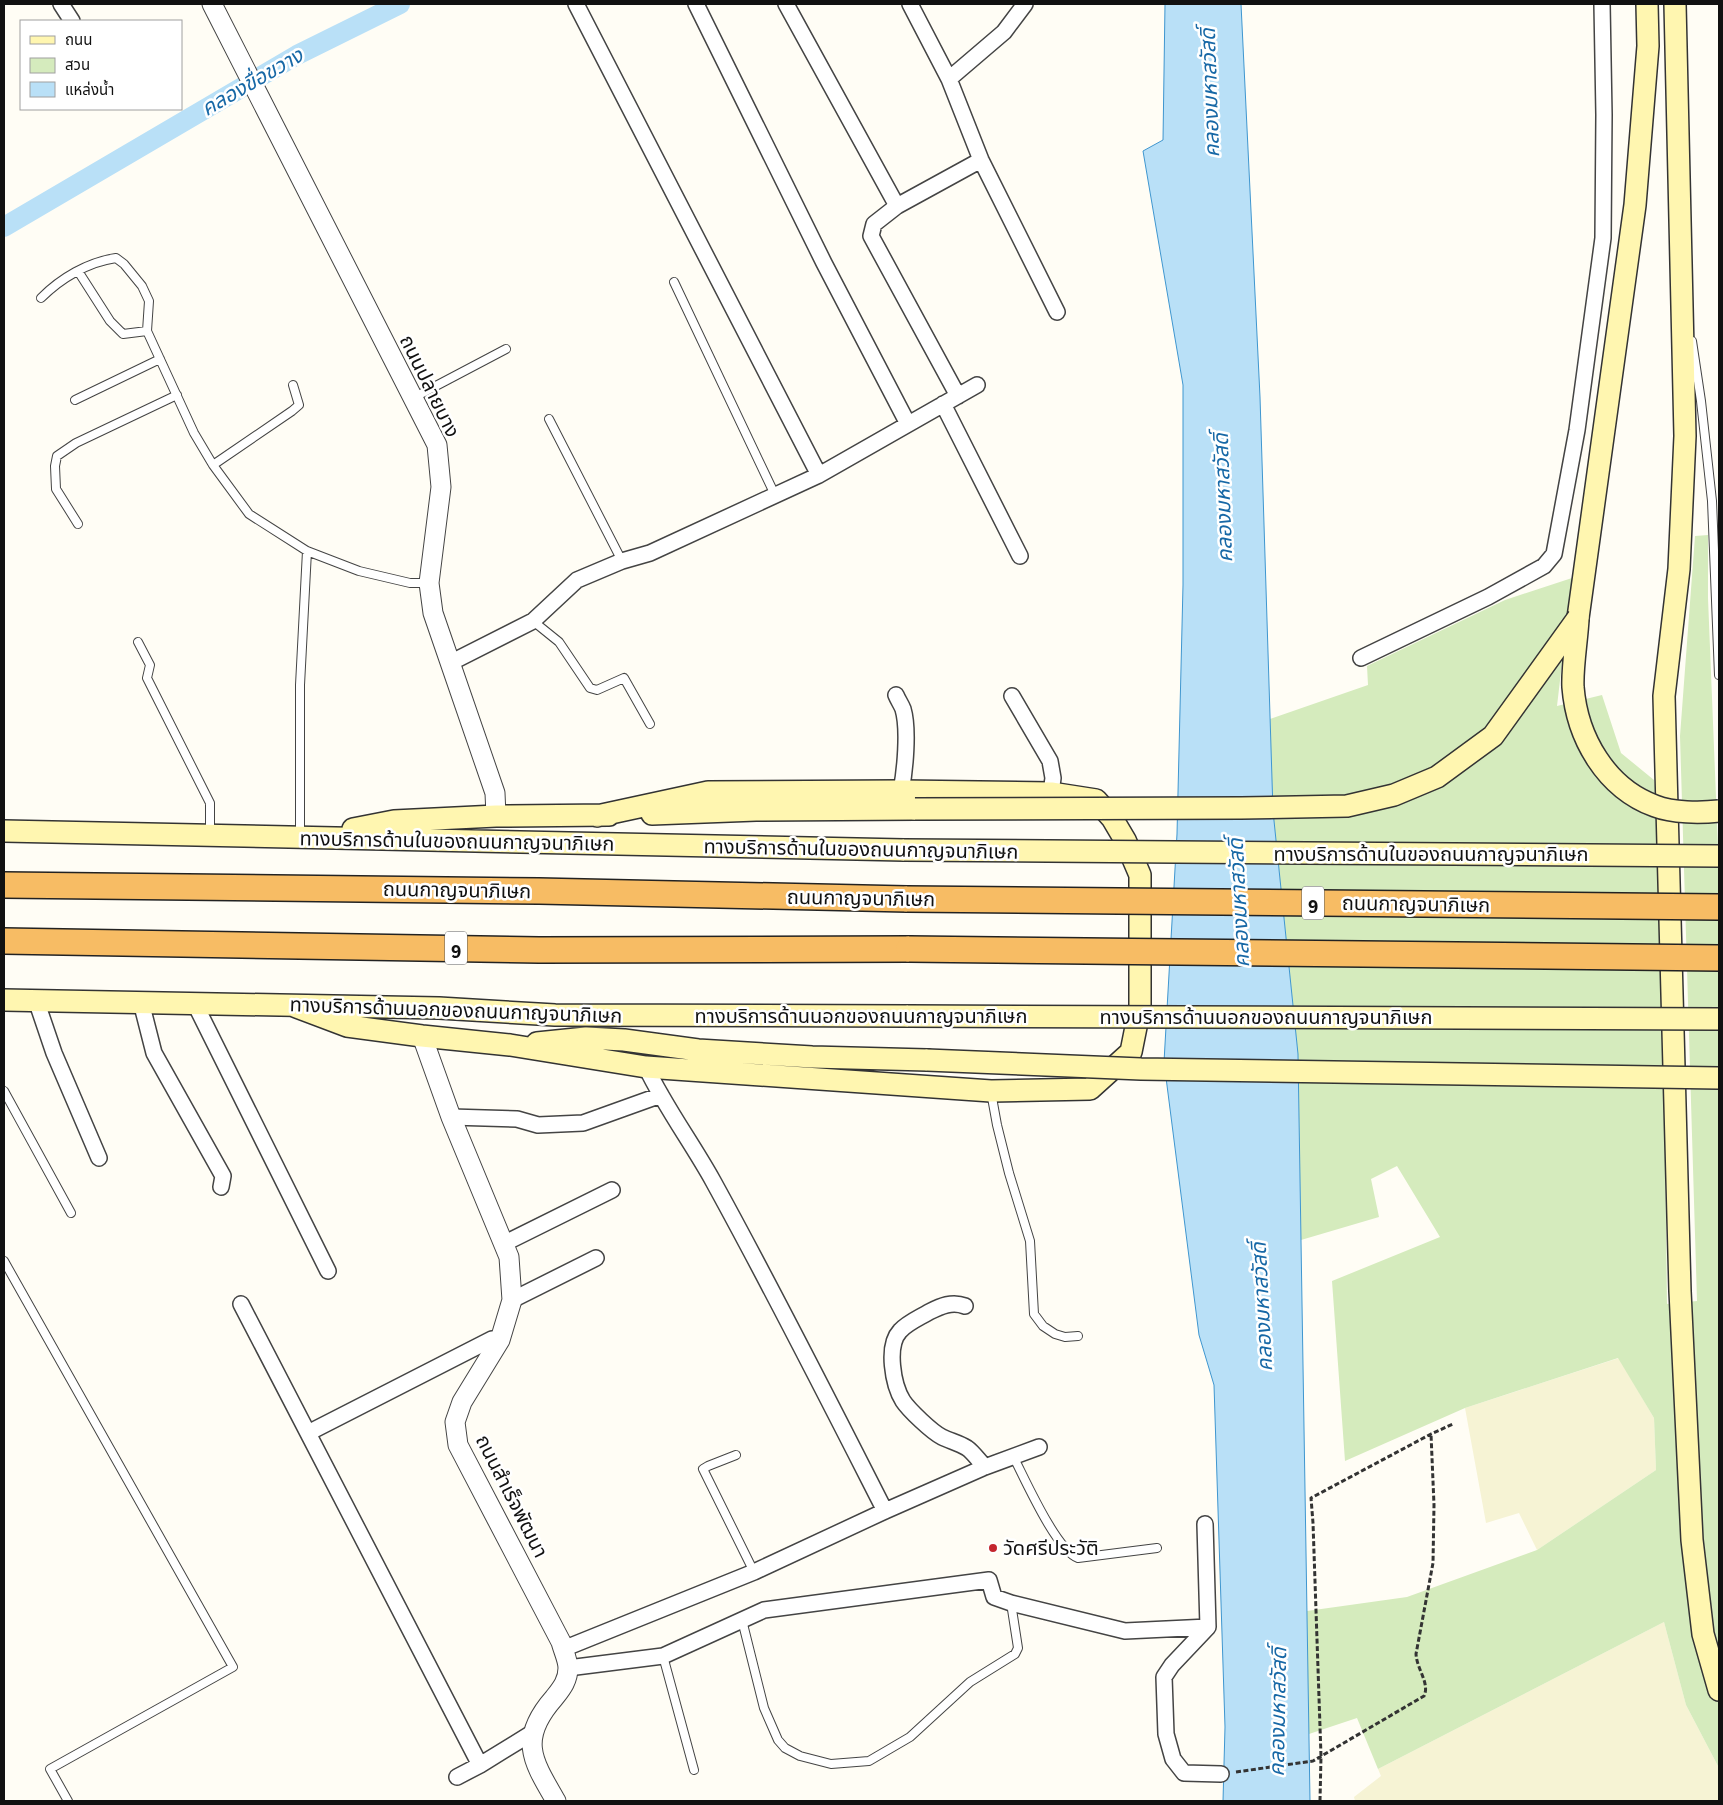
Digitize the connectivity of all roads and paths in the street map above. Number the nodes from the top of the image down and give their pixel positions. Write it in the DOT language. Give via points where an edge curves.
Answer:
graph roads {
  1 [pos="61,4"];
  2 [pos="212,4"];
  3 [pos="576,4"];
  4 [pos="696,4"];
  5 [pos="786,4"];
  6 [pos="910,4"];
  7 [pos="1025,4"];
  8 [pos="1602,4"];
  9 [pos="1647,4"];
  10 [pos="1675,4"];
  11 [pos="71,20"];
  12 [pos="949,79"];
  13 [pos="981,160"];
  14 [pos="898,206"];
  15 [pos="1681,265"];
  16 [pos="78,271"];
  17 [pos="674,282"];
  18 [pos="41,298"];
  19 [pos="1057,312"];
  20 [pos="147,331"];
  21 [pos="506,349"];
  22 [pos="160,359"];
  23 [pos="293,385"];
  24 [pos="977,385"];
  25 [pos="176,395"];
  26 [pos="958,396"];
  27 [pos="413,398"];
  28 [pos="75,400"];
  29 [pos="943,404"];
  30 [pos="549,419"];
  31 [pos="908,424"];
  32 [pos="213,465"];
  33 [pos="819,474"];
  34 [pos="775,495"];
  35 [pos="78,524"];
  36 [pos="307,552"];
  37 [pos="1020,556"];
  38 [pos="622,561"];
  39 [pos="429,583"];
  40 [pos="1578,618"];
  41 [pos="533,621"];
  42 [pos="138,642"];
  43 [pos="1362,658"];
  44 [pos="450,663"];
  45 [pos="1719,675"];
  46 [pos="896,695"];
  47 [pos="1012,696"];
  48 [pos="650,724"];
  49 [pos="901,791"];
  50 [pos="1051,793"];
  51 [pos="1719,810"];
  52 [pos="496,816"];
  53 [pos="597,816"];
  54 [pos="534,817"];
  55 [pos="4,831"];
  56 [pos="210,835"];
  57 [pos="303,837"];
  58 [pos="601,845"];
  59 [pos="1719,856"];
  60 [pos="4,885"];
  61 [pos="1719,907"];
  62 [pos="4,941"];
  63 [pos="1719,958"];
  64 [pos="4,1000"];
  65 [pos="36,1000"];
  66 [pos="140,1002"];
  67 [pos="195,1004"];
  68 [pos="294,1006"];
  69 [pos="1719,1019"];
  70 [pos="422,1036"];
  71 [pos="510,1046"];
  72 [pos="646,1067"];
  73 [pos="1719,1078"];
  74 [pos="4,1091"];
  75 [pos="991,1091"];
  76 [pos="661,1095"];
  77 [pos="451,1117"];
  78 [pos="99,1158"];
  79 [pos="222,1187"];
  80 [pos="612,1190"];
  81 [pos="71,1214"];
  82 [pos="503,1244"];
  83 [pos="596,1258"];
  84 [pos="4,1261"];
  85 [pos="328,1271"];
  86 [pos="512,1300"];
  87 [pos="241,1304"];
  88 [pos="964,1306"];
  89 [pos="1078,1336"];
  90 [pos="500,1340"];
  91 [pos="1453,1424"];
  92 [pos="308,1433"];
  93 [pos="1431,1434"];
  94 [pos="1039,1447"];
  95 [pos="736,1455"];
  96 [pos="1013,1456"];
  97 [pos="985,1467"];
  98 [pos="885,1511"];
  99 [pos="1205,1524"];
  100 [pos="1157,1548"];
  101 [pos="754,1572"];
  102 [pos="1011,1603"];
  103 [pos="742,1620"];
  104 [pos="1208,1627"];
  105 [pos="563,1649"];
  106 [pos="663,1656"];
  107 [pos="568,1668"];
  108 [pos="1719,1690"];
  109 [pos="532,1733"];
  110 [pos="1321,1756"];
  111 [pos="480,1765"];
  112 [pos="694,1770"];
  113 [pos="1221,1774"];
  114 [pos="457,1777"];
  115 [pos="68,1801"];
  116 [pos="556,1801"];
  117 [pos="1320,1801"];
  1 -- 11 [label="street"];
  2 -- 27 [label="street, ถนนปลายบาง"];
  3 -- 33 [label="street"];
  4 -- 31 [label="street"];
  5 -- 14 [label="street"];
  6 -- 12 [label="street"];
  7 -- 12 [label="street" via="1004,32"];
  8 -- 43 [label="street" via="1603,238 1577,430 1554,554 1544,566"];
  9 -- 40 [label="main road" via="1648,46 1635,205"];
  10 -- 15 [label="main road"];
  12 -- 13 [label="street"];
  13 -- 14 [label="street"];
  13 -- 19 [label="street"];
  14 -- 26 [label="street" via="874,224 871,236"];
  15 -- 45 [label="lane" via="1712,500"];
  15 -- 108 [label="main road" via="1685,436 1679,569 1664,696 1680,1291 1692,1540 1703,1634"];
  16 -- 18 [label="lane"];
  16 -- 20 [label="lane" via="110,321 123,334"];
  16 -- 20 [label="lane" via="116,258 124,264 142,286 149,301"];
  17 -- 34 [label="lane"];
  20 -- 22 [label="lane"];
  21 -- 27 [label="lane"];
  22 -- 25 [label="lane"];
  22 -- 28 [label="lane"];
  23 -- 32 [label="lane" via="299,405"];
  24 -- 26 [label="street"];
  25 -- 32 [label="lane"];
  25 -- 35 [label="lane" via="76,443 57,456 56,489"];
  26 -- 29 [label="street"];
  27 -- 39 [label="street, ถนนปลายบาง" via="437,445 441,487"];
  29 -- 31 [label="street"];
  29 -- 37 [label="street"];
  30 -- 38 [label="lane"];
  31 -- 33 [label="street"];
  32 -- 36 [label="lane" via="249,514"];
  33 -- 34 [label="street"];
  34 -- 38 [label="street" via="650,552"];
  36 -- 39 [label="lane" via="359,571 410,583"];
  36 -- 57 [label="lane" via="300,686"];
  38 -- 41 [label="street" via="577,580"];
  39 -- 44 [label="street, ถนนปลายบาง" via="433,613"];
  40 -- 51 [label="main road, bridge" via="1573,686 1581,730 1599,762 1628,793 1656,807 1698,813"];
  40 -- 53 [label="main road, bridge" via="1493,736 1437,777 1394,795 1346,806 756,810"];
  41 -- 44 [label="street"];
  41 -- 48 [label="lane" via="558,642 590,688 597,690 624,678"];
  42 -- 56 [label="lane" via="150,665 147,678 210,803"];
  44 -- 52 [label="street, ถนนปลายบาง" via="495,793"];
  46 -- 49 [label="street" via="903,710 905,728"];
  47 -- 50 [label="street" via="1050,761"];
  49 -- 50 [label="main road"];
  49 -- 53 [label="main road" via="708,792"];
  50 -- 75 [label="main road" via="1096,800 1125,840 1140,875 1140,1007 1131,1052 1090,1089"];
  52 -- 54 [label="main road"];
  52 -- 57 [label="main road" via="394,821"];
  53 -- 54 [label="main road"];
  54 -- 58 [label="main road"];
  55 -- 56 [label="main road, ทางบริการด้านในของถนนกาญจนาภิเษก"];
  56 -- 57 [label="main road, ทางบริการด้านในของถนนกาญจนาภิเษก"];
  57 -- 58 [label="main road, ทางบริการด้านในของถนนกาญจนาภิเษก"];
  58 -- 59 [label="main road, ทางบริการด้านในของถนนกาญจนาภิเษก, bridge"];
  60 -- 61 [label="highway, ถนนกาญจนาภิเษก / 9, bridge"];
  62 -- 63 [label="highway, 9, bridge" via="539,950 909,949"];
  64 -- 65 [label="main road, ทางบริการด้านนอกของถนนกาญจนาภิเษก"];
  65 -- 66 [label="main road, ทางบริการด้านนอกของถนนกาญจนาภิเษก"];
  65 -- 78 [label="street" via="54,1053"];
  66 -- 67 [label="main road, ทางบริการด้านนอกของถนนกาญจนาภิเษก"];
  66 -- 79 [label="street" via="154,1053 223,1176"];
  67 -- 68 [label="main road, ทางบริการด้านนอกของถนนกาญจนาภิเษก"];
  67 -- 85 [label="street"];
  68 -- 69 [label="main road, ทางบริการด้านนอกของถนนกาญจนาภิเษก, bridge" via="439,1008 556,1015"];
  68 -- 70 [label="main road" via="346,1026"];
  70 -- 71 [label="main road"];
  70 -- 77 [label="street, ถนนสำเร็จพัฒนา"];
  71 -- 72 [label="main road"];
  71 -- 73 [label="main road, bridge" via="586,1038 698,1050 812,1057 1141,1069"];
  72 -- 75 [label="main road"];
  72 -- 76 [label="street"];
  74 -- 81 [label="lane"];
  75 -- 89 [label="lane" via="1009,1174 1030,1241 1034,1314 1054,1334"];
  76 -- 77 [label="street" via="583,1123 538,1125 517,1119"];
  76 -- 98 [label="street" via="717,1189"];
  77 -- 82 [label="street, ถนนสำเร็จพัฒนา"];
  80 -- 82 [label="street"];
  82 -- 86 [label="street, ถนนสำเร็จพัฒนา" via="508,1257"];
  83 -- 86 [label="street"];
  84 -- 115 [label="lane" via="232,1667 50,1769"];
  86 -- 90 [label="street, ถนนสำเร็จพัฒนา"];
  87 -- 92 [label="street"];
  88 -- 97 [label="street" via="956,1302 939,1307 899,1332 892,1348 894,1374 897,1388 910,1409 941,1437 968,1448"];
  90 -- 92 [label="street" via="492,1339"];
  90 -- 105 [label="street, ถนนสำเร็จพัฒนา" via="462,1402 455,1422 458,1445"];
  91 -- 93 [label="path"];
  92 -- 111 [label="street"];
  93 -- 110 [label="path" via="1433,1563 1416,1654 1427,1690 1424,1696"];
  93 -- 110 [label="path" via="1311,1498"];
  94 -- 96 [label="street"];
  95 -- 101 [label="lane" via="703,1469"];
  96 -- 97 [label="street"];
  96 -- 100 [label="lane" via="1054,1533 1073,1556"];
  97 -- 98 [label="street"];
  98 -- 101 [label="street"];
  99 -- 104 [label="street"];
  101 -- 105 [label="street"];
  102 -- 103 [label="street" via="994,1597 989,1580 764,1610"];
  102 -- 103 [label="lane" via="1018,1648 1015,1654 960,1690 910,1737 869,1761 831,1764 800,1756 784,1748 778,1740 764,1708"];
  102 -- 104 [label="street" via="1125,1631"];
  103 -- 106 [label="street"];
  104 -- 113 [label="street" via="1164,1677 1166,1734 1173,1759 1184,1773"];
  105 -- 107 [label="street, ถนนสำเร็จพัฒนา"];
  106 -- 107 [label="street"];
  106 -- 112 [label="lane"];
  107 -- 109 [label="street" via="565,1685 543,1710"];
  109 -- 111 [label="street"];
  109 -- 116 [label="street" via="537,1768"];
  110 -- 113 [label="path" via="1313,1761"];
  110 -- 117 [label="path"];
  111 -- 114 [label="street"];
}
